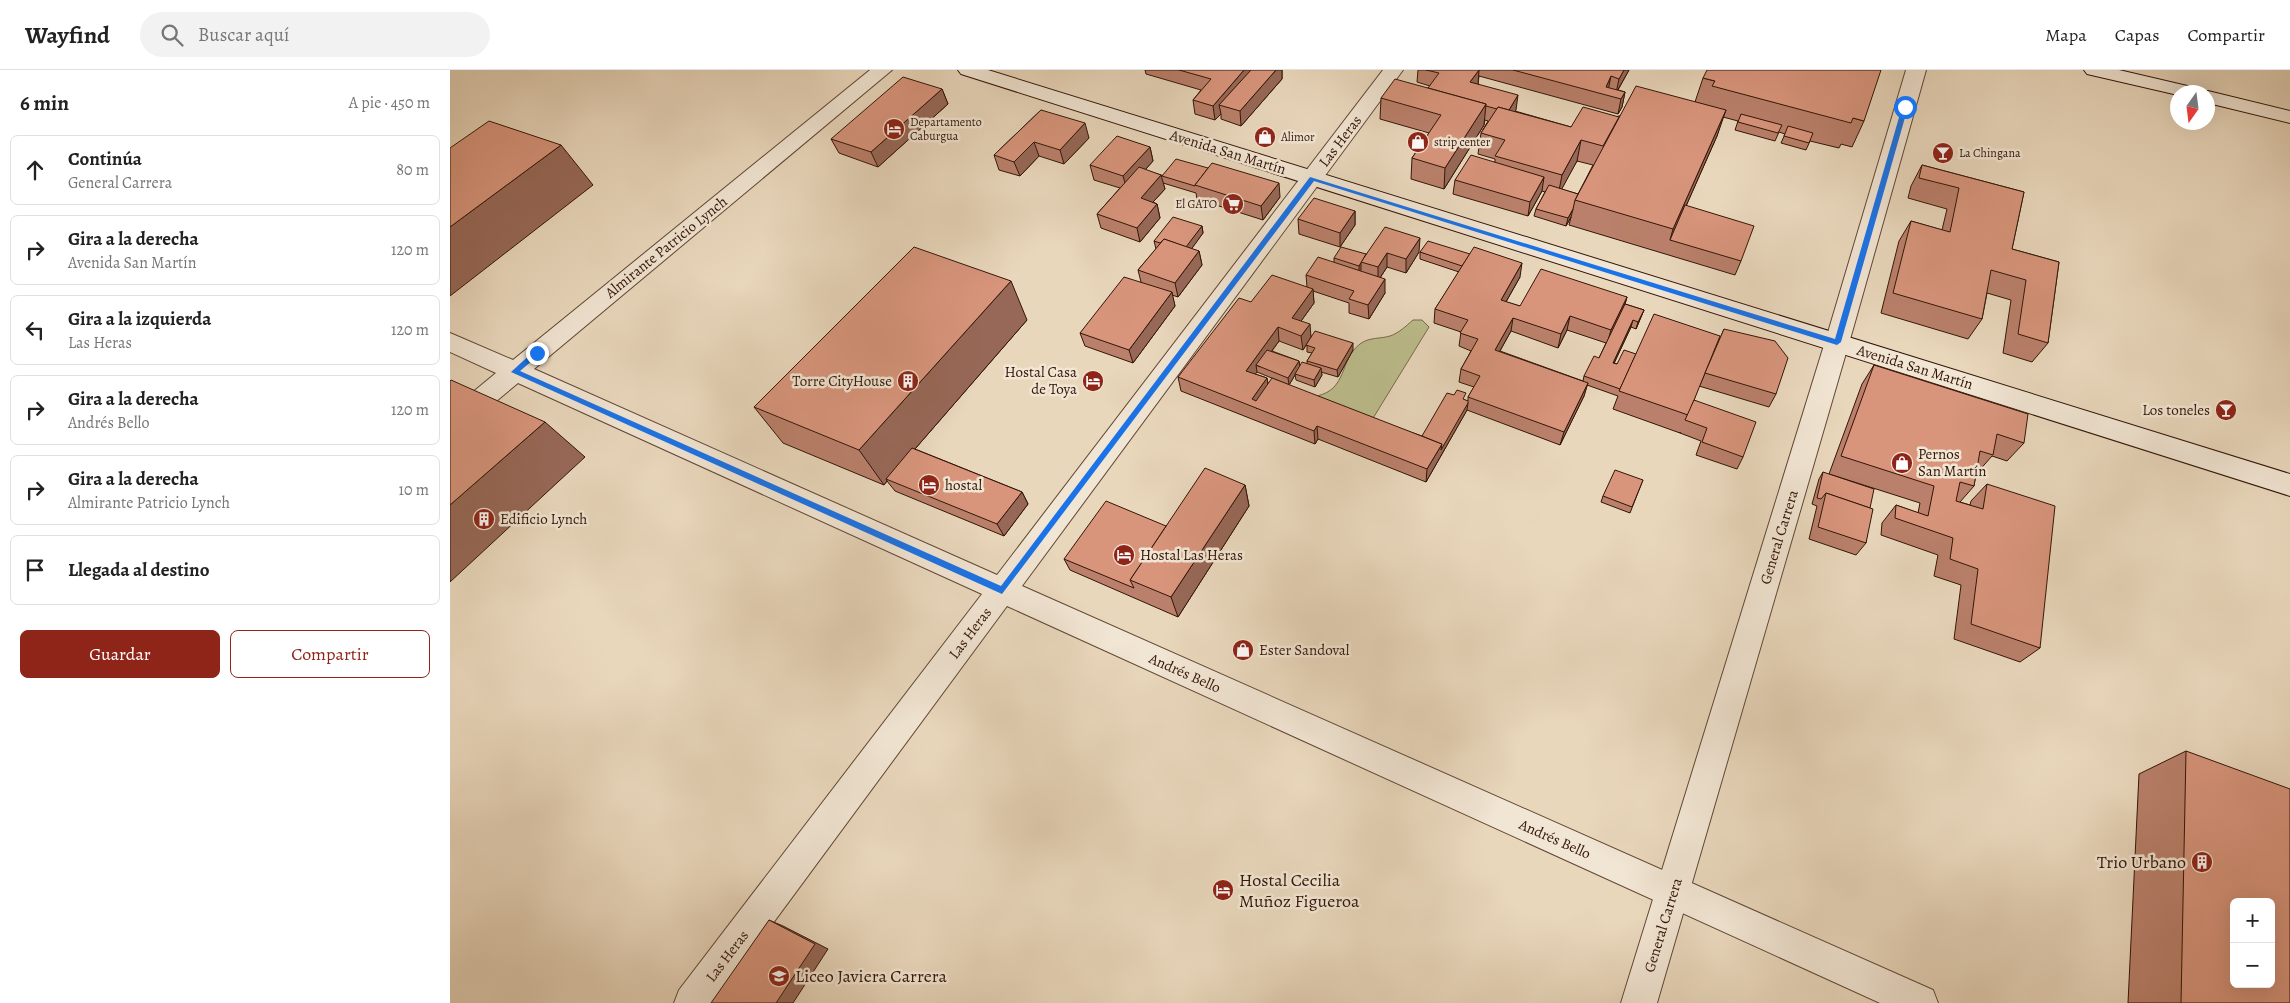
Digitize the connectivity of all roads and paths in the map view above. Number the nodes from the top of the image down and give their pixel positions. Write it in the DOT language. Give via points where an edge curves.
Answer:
graph roads {
  1 [pos="882,70"];
  2 [pos="968,70"];
  3 [pos="1393,70"];
  4 [pos="1916,70"];
  5 [pos="2094,70"];
  6 [pos="2170,88"];
  7 [pos="2215,99"];
  8 [pos="2290,117"];
  9 [pos="1312,178"];
  10 [pos="450,342"];
  11 [pos="1837,342"];
  12 [pos="515,372"];
  13 [pos="450,425"];
  14 [pos="2290,485"];
  15 [pos="1002,591"];
  16 [pos="1673,892"];
  17 [pos="692,1003"];
  18 [pos="1640,1003"];
  19 [pos="1920,1003"];
  1 -- 12 [label="street, Almirante Patricio Lynch"];
  2 -- 9 [label="street, Avenida San Martín"];
  3 -- 9 [label="street, Las Heras"];
  4 -- 11 [label="street, General Carrera"];
  5 -- 6 [label="street"];
  7 -- 8 [label="street"];
  9 -- 11 [label="street, Avenida San Martín"];
  9 -- 15 [label="street, Las Heras"];
  10 -- 12 [label="street, Andrés Bello"];
  11 -- 14 [label="street, Avenida San Martín"];
  11 -- 16 [label="street, General Carrera"];
  12 -- 13 [label="street, Almirante Patricio Lynch"];
  12 -- 15 [label="street, Andrés Bello"];
  15 -- 16 [label="street, Andrés Bello"];
  15 -- 17 [label="street, Las Heras"];
  16 -- 18 [label="street, General Carrera"];
  16 -- 19 [label="street, Andrés Bello"];
}
